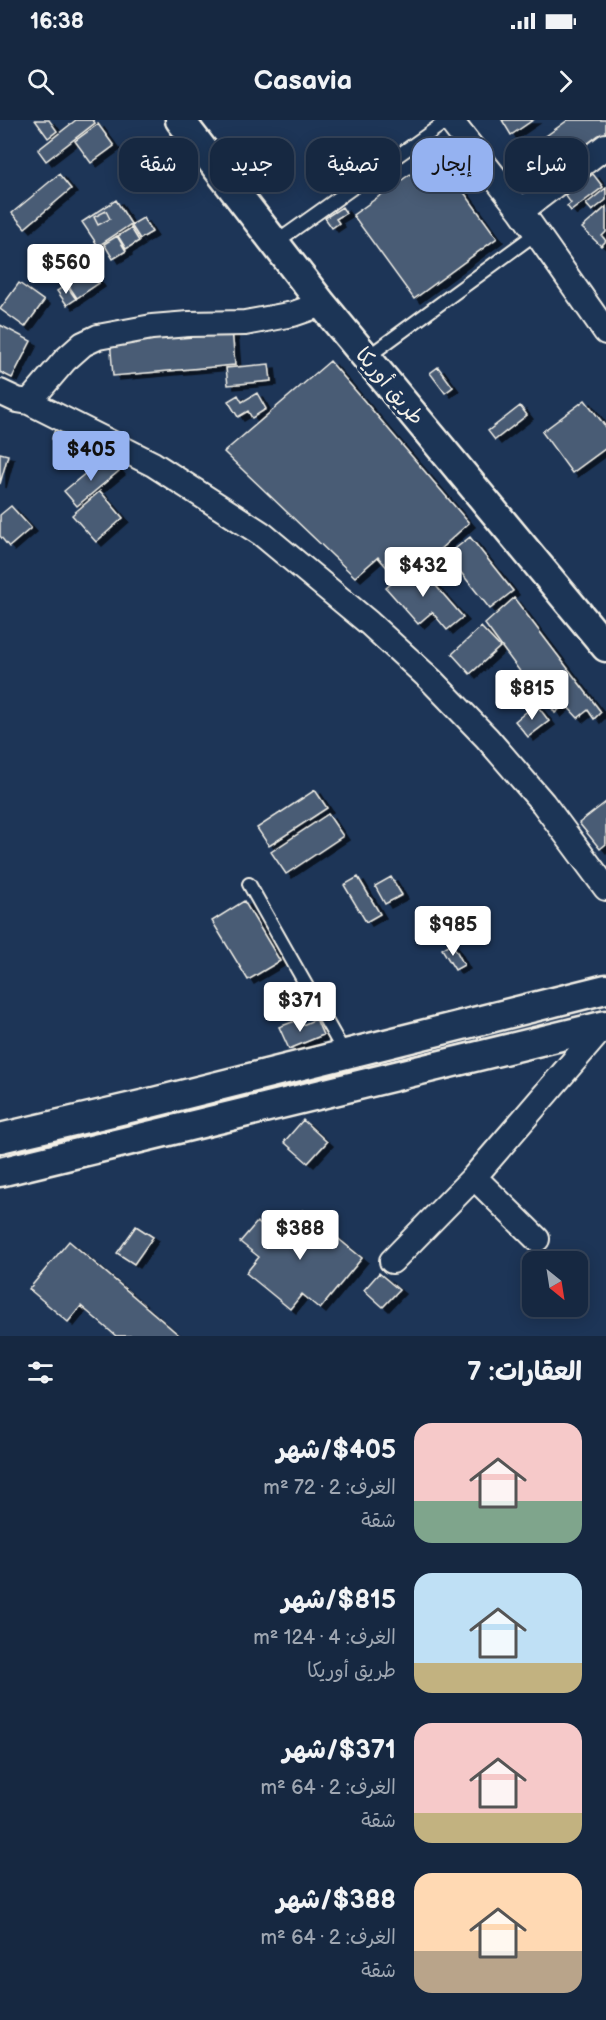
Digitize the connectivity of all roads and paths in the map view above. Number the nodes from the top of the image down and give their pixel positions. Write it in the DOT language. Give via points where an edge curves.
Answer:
graph roads {
  1 [pos="180,120"];
  2 [pos="449,120"];
  3 [pos="606,146"];
  4 [pos="521,211"];
  5 [pos="535,234"];
  6 [pos="275,243"];
  7 [pos="322,304"];
  8 [pos="606,332"];
  9 [pos="366,358"];
  10 [pos="12,402"];
  11 [pos="606,647"];
  12 [pos="249,884"];
  13 [pos="606,888"];
  14 [pos="606,989"];
  15 [pos="605,1025"];
  16 [pos="345,1054"];
  17 [pos="0,1138"];
  18 [pos="0,1172"];
  19 [pos="474,1177"];
  20 [pos="537,1239"];
  21 [pos="392,1261"];
  1 -- 6 [label="street, طريق أوريكا"];
  2 -- 4 [label="street"];
  2 -- 6 [label="lane"];
  3 -- 4 [label="street"];
  4 -- 5 [label="street"];
  5 -- 8 [label="street"];
  5 -- 9 [label="lane"];
  6 -- 7 [label="street, طريق أوريكا"];
  7 -- 9 [label="street, طريق أوريكا"];
  7 -- 10 [label="street" via="245,323 152,327 98,337 83,344"];
  9 -- 11 [label="street, طريق أوريكا"];
  10 -- 13 [label="street" via="153,464 252,528 369,623 487,738 543,803"];
  12 -- 16 [label="lane"];
  14 -- 16 [label="street"];
  15 -- 18 [label="street"];
  15 -- 19 [label="street"];
  16 -- 17 [label="street"];
  19 -- 20 [label="street"];
  19 -- 21 [label="street"];
}
